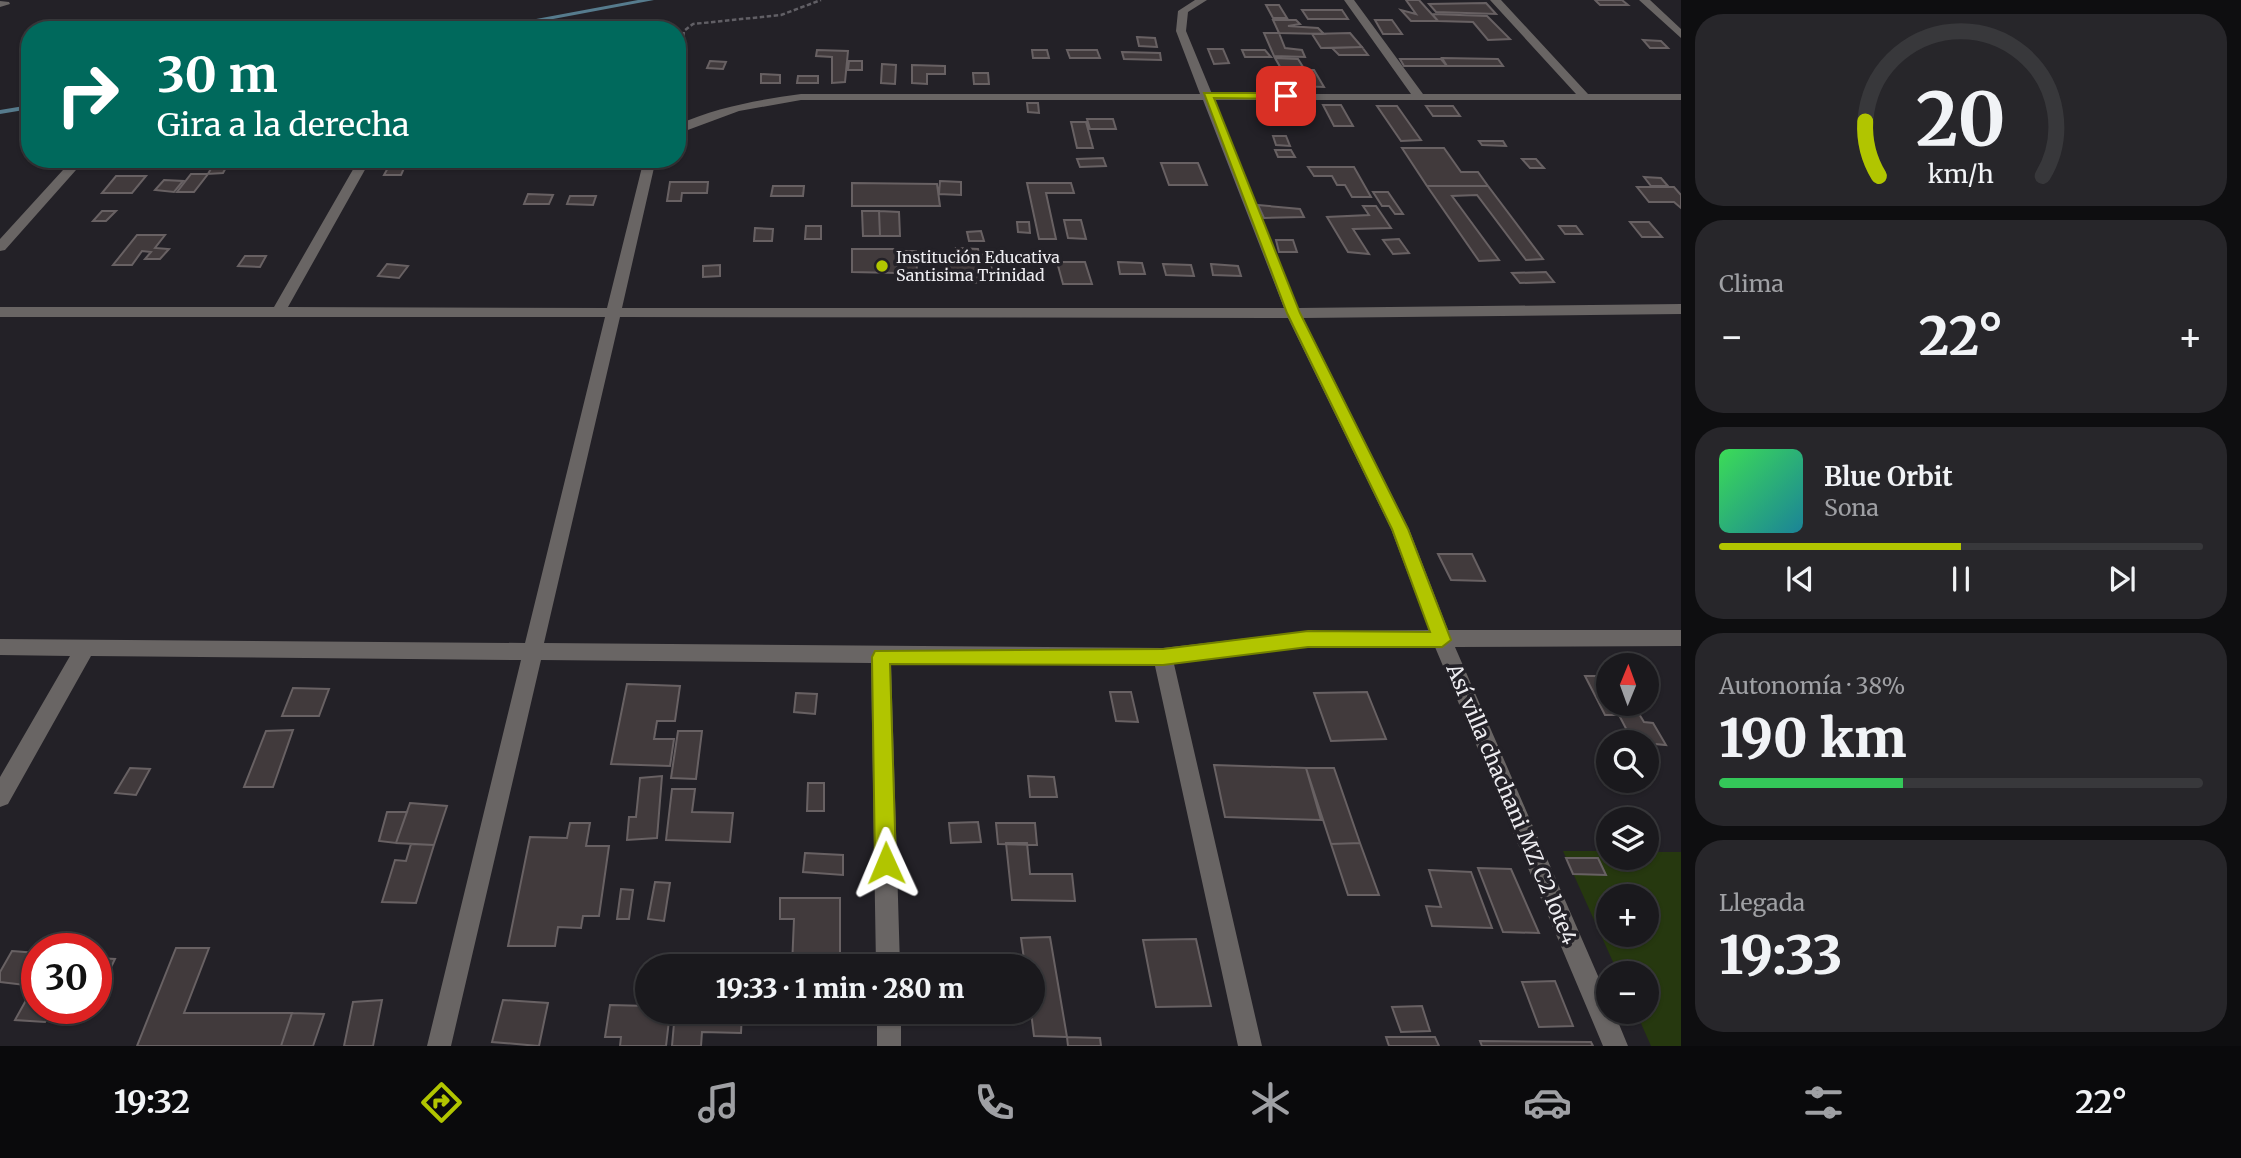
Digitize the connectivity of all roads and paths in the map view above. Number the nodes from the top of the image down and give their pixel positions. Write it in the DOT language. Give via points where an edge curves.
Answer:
graph roads {
  1 [pos="821,0"];
  2 [pos="1202,0"];
  3 [pos="1349,0"];
  4 [pos="1495,0"];
  5 [pos="1644,0"];
  6 [pos="686,29"];
  7 [pos="1681,35"];
  8 [pos="1207,95"];
  9 [pos="1419,96"];
  10 [pos="1584,97"];
  11 [pos="1681,97"];
  12 [pos="686,126"];
  13 [pos="72,168"];
  14 [pos="360,168"];
  15 [pos="648,168"];
  16 [pos="0,247"];
  17 [pos="1681,309"];
  18 [pos="279,311"];
  19 [pos="0,312"];
  20 [pos="613,312"];
  21 [pos="1293,313"];
  22 [pos="1681,638"];
  23 [pos="1442,640"];
  24 [pos="0,647"];
  25 [pos="85,648"];
  26 [pos="532,650"];
  27 [pos="881,657"];
  28 [pos="1163,657"];
  29 [pos="0,797"];
  30 [pos="888,954"];
  31 [pos="889,1024"];
  32 [pos="439,1046"];
  33 [pos="889,1046"];
  34 [pos="1250,1046"];
  35 [pos="1616,1046"];
  1 -- 6 [label="path" via="781,15 693,24"];
  2 -- 8 [label="street, Así villa chachani MZ C2 lote4" via="1183,11 1181,32"];
  3 -- 9 [label="street"];
  4 -- 10 [label="street"];
  5 -- 7 [label="street"];
  8 -- 9 [label="street"];
  8 -- 12 [label="street" via="801,97 749,104"];
  8 -- 21 [label="street, Así villa chachani MZ C2 lote4"];
  9 -- 10 [label="street"];
  10 -- 11 [label="street"];
  13 -- 16 [label="street"];
  14 -- 18 [label="street"];
  15 -- 20 [label="street"];
  17 -- 21 [label="street"];
  18 -- 19 [label="street"];
  18 -- 20 [label="street"];
  20 -- 21 [label="street"];
  20 -- 26 [label="street"];
  21 -- 23 [label="street, Así villa chachani MZ C2 lote4" via="1400,529"];
  22 -- 23 [label="street"];
  23 -- 28 [label="street" via="1308,639"];
  23 -- 35 [label="street, Así villa chachani MZ C2 lote4"];
  24 -- 25 [label="street"];
  25 -- 26 [label="street"];
  25 -- 29 [label="street"];
  26 -- 27 [label="street"];
  26 -- 32 [label="street"];
  27 -- 28 [label="street"];
  27 -- 30 [label="street"];
  28 -- 34 [label="street"];
  31 -- 33 [label="street"];
}
